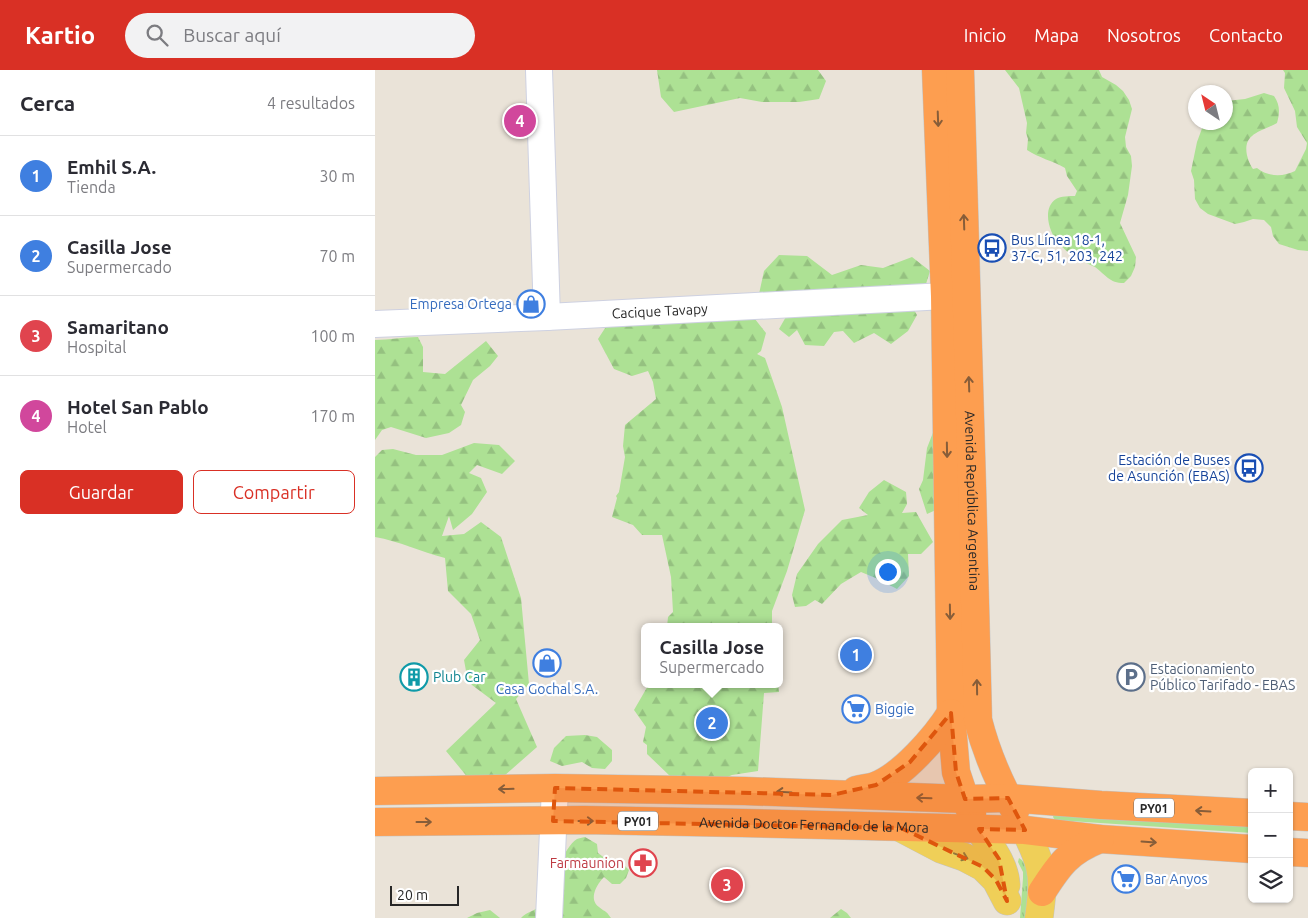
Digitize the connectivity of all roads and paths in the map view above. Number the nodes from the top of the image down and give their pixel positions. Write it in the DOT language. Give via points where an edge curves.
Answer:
graph roads {
  1 [pos="539,70"];
  2 [pos="936,70"];
  3 [pos="960,70"];
  4 [pos="945,296"];
  5 [pos="547,317"];
  6 [pos="375,324"];
  7 [pos="951,713"];
  8 [pos="981,735"];
  9 [pos="555,788"];
  10 [pos="375,791"];
  11 [pos="832,795"];
  12 [pos="1008,798"];
  13 [pos="965,799"];
  14 [pos="1056,801"];
  15 [pos="1248,813"];
  16 [pos="1293,816"];
  17 [pos="1308,817"];
  18 [pos="553,821"];
  19 [pos="375,822"];
  20 [pos="901,828"];
  21 [pos="979,829"];
  22 [pos="1025,830"];
  23 [pos="1100,839"];
  24 [pos="1293,840"];
  25 [pos="1308,841"];
  26 [pos="1247,847"];
  27 [pos="1293,852"];
  28 [pos="1308,853"];
  29 [pos="1041,905"];
  30 [pos="1006,910"];
  31 [pos="549,918"];
  1 -- 5 [label="street"];
  2 -- 4 [label="highway, Avenida República Argentina, one-way"];
  8 -- 3 [label="highway, Avenida República Argentina, one-way" via="978,720"];
  4 -- 5 [label="street, Cacique Tavapy"];
  4 -- 7 [label="highway, Avenida República Argentina, one-way"];
  5 -- 6 [label="street, Cacique Tavapy"];
  7 -- 11 [label="highway" via="937,735 897,773 876,786"];
  7 -- 13 [label="highway, Avenida República Argentina" via="956,772"];
  8 -- 12 [label="highway, Avenida República Argentina"];
  8 -- 14 [label="highway" via="1003,766 1025,788"];
  9 -- 10 [label="highway, PY01, one-way"];
  11 -- 9 [label="highway, PY01, one-way"];
  9 -- 18 [label="street"];
  13 -- 11 [label="highway, PY01, one-way"];
  12 -- 13 [label="highway, PY01"];
  12 -- 14 [label="highway, PY01"];
  12 -- 22 [label="highway, Avenida República Argentina"];
  13 -- 21 [label="highway, Avenida República Argentina"];
  15 -- 14 [label="highway, PY01, one-way"];
  16 -- 17 [label="highway"];
  19 -- 18 [label="highway, Avenida Doctor Fernando de la Mora / PY01, one-way"];
  18 -- 20 [label="highway, Avenida Doctor Fernando de la Mora / PY01, one-way"];
  18 -- 31 [label="street"];
  20 -- 21 [label="highway, Avenida Doctor Fernando de la Mora / PY01"];
  20 -- 30 [label="main road, one-way" via="983,867 996,880"];
  21 -- 22 [label="highway, Avenida Doctor Fernando de la Mora / PY01"];
  21 -- 30 [label="main road, Avenida República Argentina" via="999,859 1005,879"];
  22 -- 23 [label="highway, Avenida Doctor Fernando de la Mora / PY01"];
  22 -- 29 [label="main road, Avenida República Argentina" via="1041,868"];
  23 -- 26 [label="highway, Avenida Doctor Fernando de la Mora / PY01, one-way"];
  23 -- 29 [label="highway" via="1072,853 1056,870"];
  24 -- 25 [label="highway"];
  27 -- 28 [label="highway"];
}
